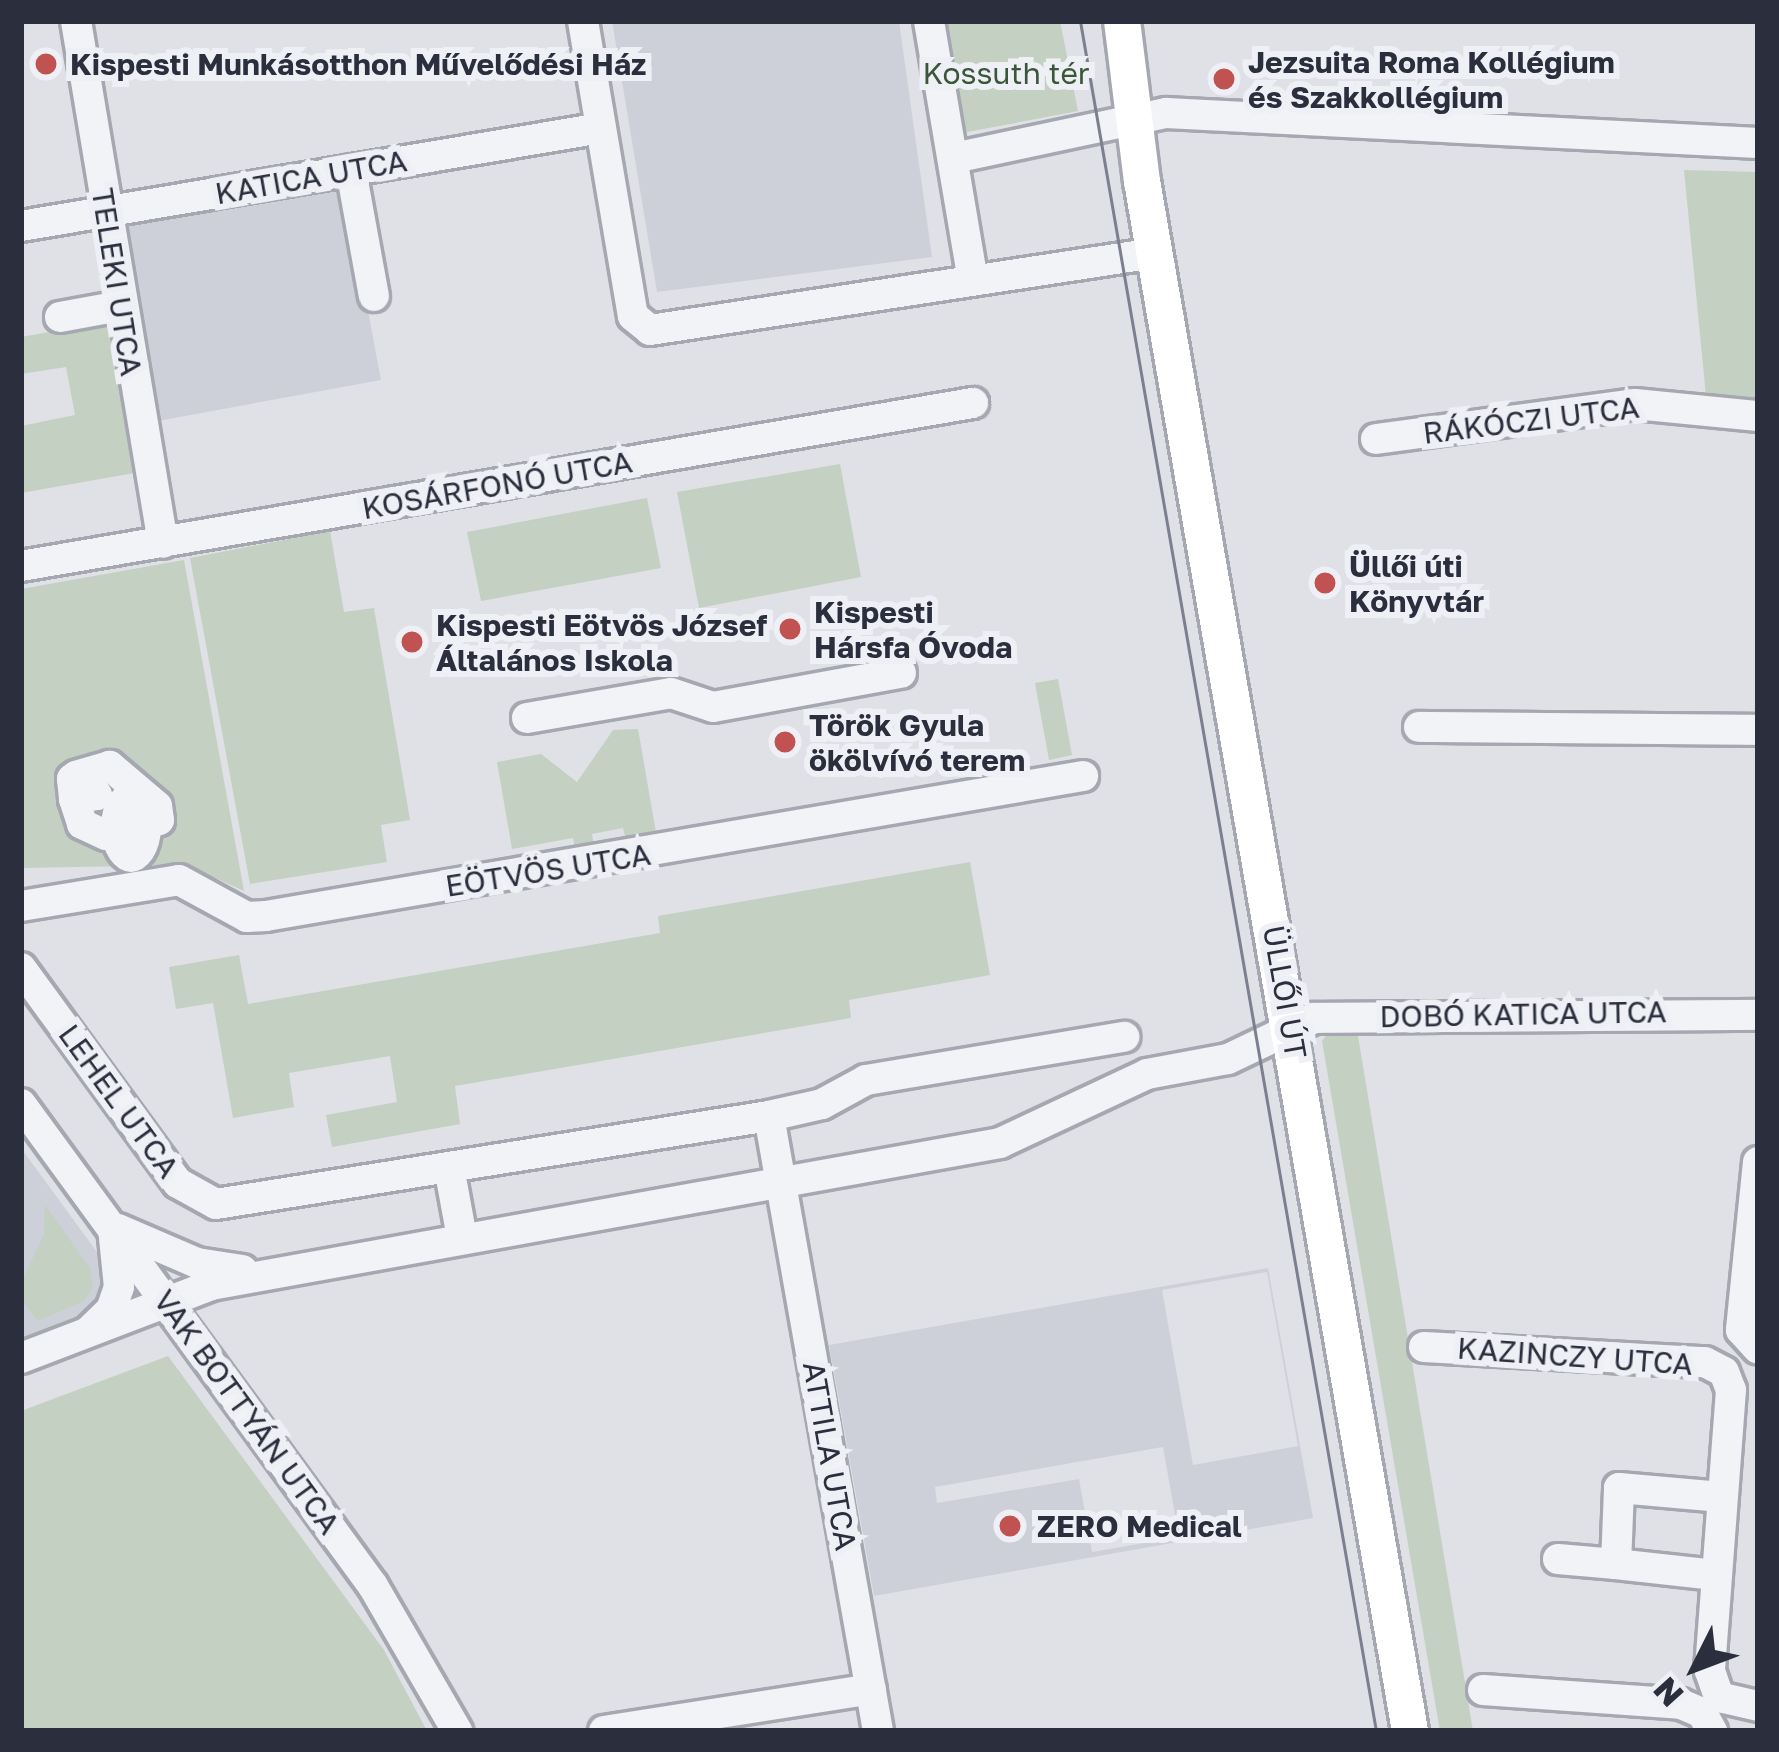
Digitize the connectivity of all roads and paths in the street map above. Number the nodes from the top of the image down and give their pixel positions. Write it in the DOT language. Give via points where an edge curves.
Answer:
graph roads {
  1 [pos="76,21"];
  2 [pos="583,21"];
  3 [pos="929,21"];
  4 [pos="1122,21"];
  5 [pos="1135,116"];
  6 [pos="601,128"];
  7 [pos="1758,143"];
  8 [pos="954,158"];
  9 [pos="351,170"];
  10 [pos="106,212"];
  11 [pos="21,226"];
  12 [pos="1155,254"];
  13 [pos="973,280"];
  14 [pos="374,296"];
  15 [pos="120,306"];
  16 [pos="60,317"];
  17 [pos="973,403"];
  18 [pos="1758,416"];
  19 [pos="1376,439"];
  20 [pos="163,543"];
  21 [pos="21,566"];
  22 [pos="901,673"];
  23 [pos="527,718"];
  24 [pos="1419,727"];
  25 [pos="1758,730"];
  26 [pos="1083,776"];
  27 [pos="21,906"];
  28 [pos="21,968"];
  29 [pos="1758,1015"];
  30 [pos="1292,1034"];
  31 [pos="1124,1037"];
  32 [pos="21,1104"];
  33 [pos="769,1116"];
  34 [pos="1758,1162"];
  35 [pos="449,1167"];
  36 [pos="782,1180"];
  37 [pos="112,1227"];
  38 [pos="462,1238"];
  39 [pos="269,1273"];
  40 [pos="167,1302"];
  41 [pos="85,1335"];
  42 [pos="1753,1346"];
  43 [pos="1424,1347"];
  44 [pos="21,1358"];
  45 [pos="1722,1497"];
  46 [pos="1558,1559"];
  47 [pos="1616,1564"];
  48 [pos="1715,1575"];
  49 [pos="871,1689"];
  50 [pos="1483,1690"];
  51 [pos="1758,1706"];
  52 [pos="1711,1713"];
  53 [pos="457,1731"];
  54 [pos="604,1731"];
  55 [pos="878,1731"];
  56 [pos="1410,1731"];
  1 -- 10 [label="street, TELEKI UTCA"];
  2 -- 6 [label="street"];
  3 -- 8 [label="street"];
  4 -- 5 [label="main road, ÜLLŐI ÚT"];
  5 -- 7 [label="street"];
  5 -- 8 [label="street" via="1085,135"];
  5 -- 12 [label="main road, ÜLLŐI ÚT"];
  6 -- 9 [label="street, KATICA UTCA"];
  6 -- 13 [label="street" via="632,316 650,330"];
  8 -- 13 [label="street"];
  9 -- 10 [label="street, KATICA UTCA"];
  9 -- 14 [label="street"];
  10 -- 11 [label="street, KATICA UTCA"];
  10 -- 15 [label="street, TELEKI UTCA"];
  12 -- 13 [label="street"];
  12 -- 30 [label="main road, ÜLLŐI ÚT"];
  15 -- 16 [label="street"];
  15 -- 20 [label="street, TELEKI UTCA"];
  17 -- 20 [label="street, KOSÁRFONÓ UTCA"];
  18 -- 19 [label="street, RÁKÓCZI UTCA" via="1635,404"];
  20 -- 21 [label="street, KOSÁRFONÓ UTCA"];
  22 -- 23 [label="street" via="713,706 670,693"];
  24 -- 25 [label="street"];
  26 -- 27 [label="street, EÖTVÖS UTCA" via="266,916 247,917 179,880"];
  28 -- 35 [label="street, LEHEL UTCA" via="178,1183 201,1201 238,1202"];
  29 -- 30 [label="street, DOBÓ KATICA UTCA" via="1334,1017 1314,1018"];
  30 -- 36 [label="street" via="1228,1059 1147,1074 1000,1143"];
  30 -- 56 [label="main road, ÜLLŐI ÚT"];
  31 -- 33 [label="street, LEHEL UTCA" via="866,1080 821,1104"];
  32 -- 37 [label="street, VAK BOTTYÁN UTCA"];
  33 -- 35 [label="street, LEHEL UTCA"];
  33 -- 36 [label="street"];
  34 -- 42 [label="street" via="1741,1330"];
  35 -- 38 [label="street"];
  36 -- 38 [label="street"];
  36 -- 49 [label="street, ATTILA UTCA"];
  37 -- 39 [label="street" via="197,1263"];
  37 -- 40 [label="street, VAK BOTTYÁN UTCA"];
  37 -- 41 [label="street" via="116,1299"];
  38 -- 39 [label="street"];
  39 -- 40 [label="street"];
  40 -- 41 [label="street"];
  40 -- 53 [label="street, VAK BOTTYÁN UTCA" via="412,1643"];
  41 -- 44 [label="street"];
  43 -- 45 [label="street, KAZINCZY UTCA" via="1705,1362 1724,1372 1731,1390"];
  45 -- 47 [label="street" via="1619,1488"];
  45 -- 48 [label="street"];
  46 -- 47 [label="street"];
  47 -- 48 [label="street"];
  48 -- 52 [label="street"];
  49 -- 54 [label="street"];
  49 -- 55 [label="street, ATTILA UTCA"];
  50 -- 52 [label="street"];
  51 -- 52 [label="street"];
}
